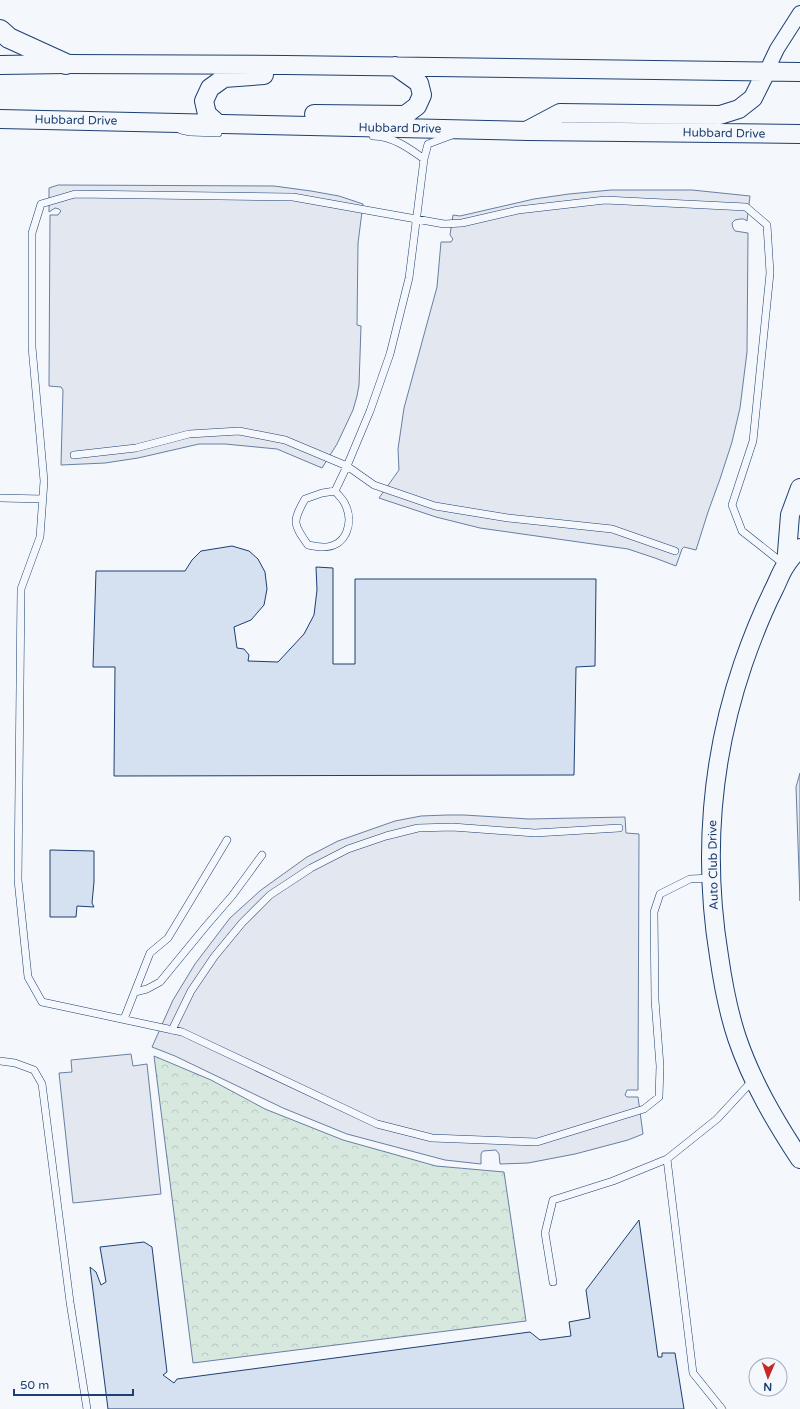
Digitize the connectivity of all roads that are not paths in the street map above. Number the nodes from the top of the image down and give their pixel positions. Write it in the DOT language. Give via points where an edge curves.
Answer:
graph roads {
  1 [pos="800,14"];
  2 [pos="0,30"];
  3 [pos="66,64"];
  4 [pos="0,65"];
  5 [pos="299,65"];
  6 [pos="395,66"];
  7 [pos="766,72"];
  8 [pos="800,72"];
  9 [pos="0,119"];
  10 [pos="252,124"];
  11 [pos="224,128"];
  12 [pos="465,129"];
  13 [pos="528,131"];
  14 [pos="800,134"];
  15 [pos="364,136"];
  16 [pos="424,159"];
  17 [pos="416,219"];
  18 [pos="74,455"];
  19 [pos="347,466"];
  20 [pos="800,488"];
  21 [pos="336,491"];
  22 [pos="0,498"];
  23 [pos="43,499"];
  24 [pos="800,548"];
  25 [pos="675,551"];
  26 [pos="786,565"];
  27 [pos="619,828"];
  28 [pos="227,840"];
  29 [pos="262,855"];
  30 [pos="711,878"];
  31 [pos="134,992"];
  32 [pos="124,1019"];
  33 [pos="172,1030"];
  34 [pos="0,1061"];
  35 [pos="754,1079"];
  36 [pos="667,1159"];
  37 [pos="800,1160"];
  38 [pos="553,1282"];
  39 [pos="87,1409"];
  40 [pos="722,1409"];
  1 -- 7 [label="street" via="777,49"];
  2 -- 3 [label="main road" via="9,38"];
  3 -- 4 [label="street"];
  3 -- 5 [label="street"];
  5 -- 6 [label="street"];
  5 -- 11 [label="street" via="273,75 224,78 210,88 204,101 207,114"];
  6 -- 7 [label="street"];
  6 -- 10 [label="street" via="419,84 422,95 417,106 405,115 279,113"];
  7 -- 8 [label="street"];
  7 -- 13 [label="street" via="753,98 739,110 720,115 560,113"];
  9 -- 11 [label="street, Hubbard Drive" via="147,122"];
  10 -- 11 [label="street, Hubbard Drive"];
  10 -- 12 [label="street, Hubbard Drive"];
  12 -- 13 [label="street, Hubbard Drive"];
  12 -- 16 [label="lane" via="428,144"];
  13 -- 14 [label="street, Hubbard Drive"];
  15 -- 16 [label="lane" via="380,136 402,144"];
  16 -- 17 [label="lane"];
  17 -- 19 [label="lane" via="409,278 390,354"];
  17 -- 23 [label="lane" via="293,197 75,194 41,204 32,233 32,347 44,481"];
  17 -- 26 [label="lane" via="444,224 462,223 518,210 605,200 746,207 767,225 770,273 753,441 732,505 742,531"];
  18 -- 19 [label="lane" via="136,448 189,434 239,431 285,440"];
  19 -- 21 [label="lane"];
  19 -- 25 [label="lane" via="374,485 435,506 508,518 612,529"];
  20 -- 26 [label="street, Auto Club Drive" via="790,515"];
  21 -- 21 [label="lane" via="305,499 296,515 297,530 308,545 324,547 339,542 347,532 349,517 345,503"];
  22 -- 23 [label="lane"];
  23 -- 32 [label="lane" via="40,537 21,589 18,880 28,977 42,1002"];
  24 -- 26 [label="street, Auto Club Drive"];
  26 -- 30 [label="street, Auto Club Drive" via="753,637 738,680 721,746 712,808"];
  27 -- 33 [label="lane" via="535,833 452,827 418,828 348,849 311,868 270,895 242,923 191,991"];
  28 -- 31 [label="lane" via="168,938 150,953"];
  29 -- 31 [label="lane" via="232,896 160,982"];
  30 -- 33 [label="lane" via="690,879 660,894 654,912 659,1097 644,1109 537,1142 432,1138 377,1124 182,1032"];
  30 -- 35 [label="street, Auto Club Drive" via="715,932 724,988 737,1038"];
  31 -- 32 [label="lane"];
  32 -- 33 [label="lane"];
  34 -- 39 [label="lane" via="34,1070 42,1084 70,1302"];
  35 -- 36 [label="lane" via="717,1119"];
  35 -- 37 [label="street, Auto Club Drive"];
  36 -- 38 [label="lane" via="613,1181 554,1200 545,1233"];
  36 -- 40 [label="lane" via="693,1373"];
}
